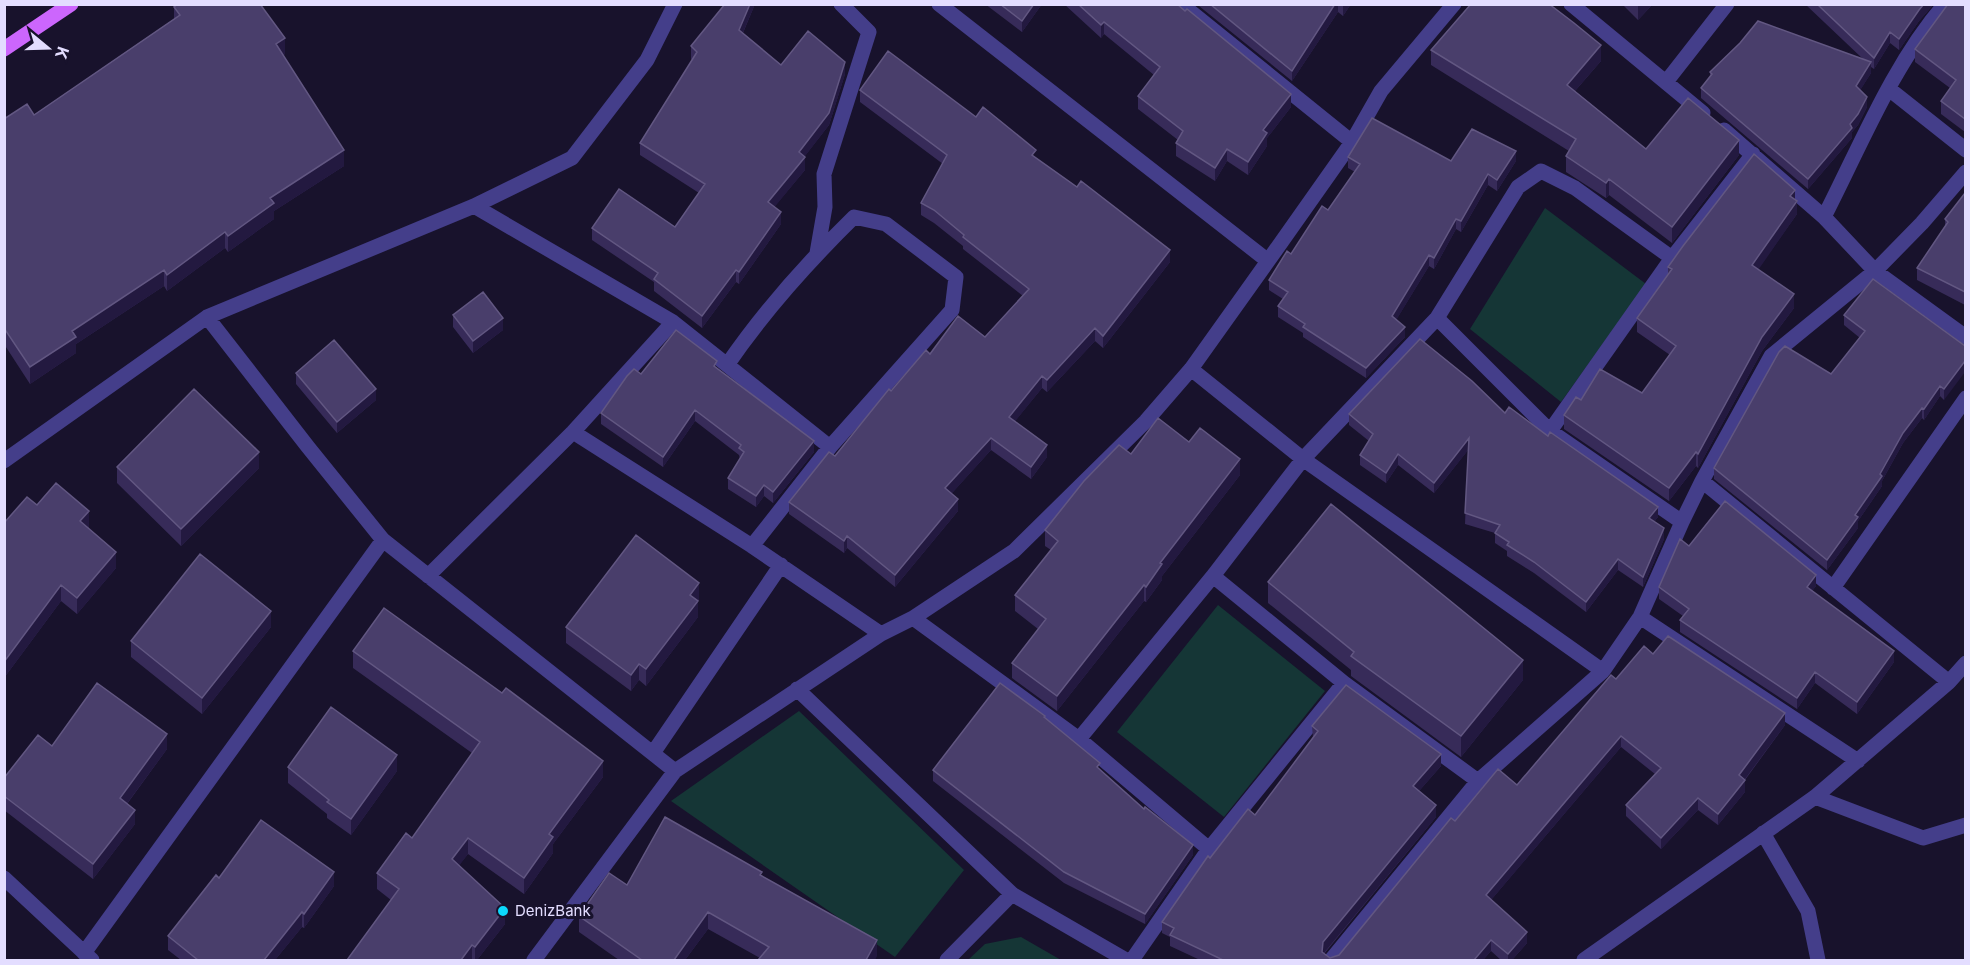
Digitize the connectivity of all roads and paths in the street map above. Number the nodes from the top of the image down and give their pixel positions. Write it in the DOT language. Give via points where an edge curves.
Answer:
graph roads {
  1 [pos="71,4"];
  2 [pos="675,4"];
  3 [pos="841,4"];
  4 [pos="939,4"];
  5 [pos="1454,4"];
  6 [pos="1571,4"];
  7 [pos="1727,4"];
  8 [pos="1933,4"];
  9 [pos="1945,4"];
  10 [pos="1182,5"];
  11 [pos="1925,28"];
  12 [pos="4,49"];
  13 [pos="1666,82"];
  14 [pos="1889,89"];
  15 [pos="1352,142"];
  16 [pos="1965,150"];
  17 [pos="1753,154"];
  18 [pos="1965,172"];
  19 [pos="474,206"];
  20 [pos="1824,217"];
  21 [pos="817,253"];
  22 [pos="1672,258"];
  23 [pos="1268,261"];
  24 [pos="1875,271"];
  25 [pos="207,317"];
  26 [pos="1437,318"];
  27 [pos="674,322"];
  28 [pos="1965,338"];
  29 [pos="727,365"];
  30 [pos="1191,369"];
  31 [pos="1965,398"];
  32 [pos="1550,431"];
  33 [pos="573,432"];
  34 [pos="830,447"];
  35 [pos="1303,459"];
  36 [pos="4,461"];
  37 [pos="1702,481"];
  38 [pos="1682,522"];
  39 [pos="383,540"];
  40 [pos="752,546"];
  41 [pos="781,565"];
  42 [pos="428,576"];
  43 [pos="1213,576"];
  44 [pos="1833,588"];
  45 [pos="1640,617"];
  46 [pos="913,618"];
  47 [pos="881,634"];
  48 [pos="1965,663"];
  49 [pos="1603,671"];
  50 [pos="1949,682"];
  51 [pos="1344,683"];
  52 [pos="797,689"];
  53 [pos="1079,739"];
  54 [pos="653,753"];
  55 [pos="1858,761"];
  56 [pos="675,771"];
  57 [pos="1478,781"];
  58 [pos="1815,797"];
  59 [pos="1965,825"];
  60 [pos="1763,833"];
  61 [pos="1209,849"];
  62 [pos="4,878"];
  63 [pos="1012,894"];
  64 [pos="88,957"];
  65 [pos="534,960"];
  66 [pos="946,960"];
  67 [pos="1126,960"];
  68 [pos="1132,960"];
  69 [pos="1331,960"];
  70 [pos="1584,960"];
  71 [pos="1818,960"];
  1 -- 12 [label="main road"];
  2 -- 19 [label="street" via="647,60 572,158"];
  3 -- 21 [label="street" via="869,32 824,174 825,207"];
  4 -- 23 [label="street"];
  5 -- 15 [label="street" via="1381,91"];
  6 -- 13 [label="street"];
  7 -- 13 [label="street"];
  8 -- 11 [label="street"];
  9 -- 11 [label="street"];
  10 -- 15 [label="street"];
  11 -- 14 [label="street"];
  13 -- 17 [label="street"];
  14 -- 16 [label="street"];
  14 -- 20 [label="street"];
  15 -- 23 [label="street"];
  17 -- 20 [label="street"];
  17 -- 22 [label="street"];
  18 -- 24 [label="street"];
  19 -- 25 [label="street"];
  19 -- 27 [label="street"];
  20 -- 24 [label="street"];
  21 -- 29 [label="street"];
  21 -- 34 [label="street" via="854,217 886,224 956,277 952,310"];
  22 -- 26 [label="street" via="1575,188 1541,171 1518,187"];
  22 -- 32 [label="street"];
  23 -- 30 [label="street"];
  24 -- 28 [label="street"];
  24 -- 37 [label="street" via="1771,356"];
  25 -- 36 [label="street"];
  25 -- 39 [label="street"];
  26 -- 32 [label="street"];
  26 -- 35 [label="street"];
  27 -- 29 [label="street"];
  27 -- 33 [label="street"];
  29 -- 34 [label="street"];
  30 -- 35 [label="street"];
  30 -- 46 [label="street" via="1146,421 1014,551"];
  31 -- 44 [label="street"];
  32 -- 38 [label="street"];
  33 -- 40 [label="street"];
  33 -- 42 [label="street"];
  34 -- 40 [label="street"];
  35 -- 43 [label="street"];
  35 -- 49 [label="street"];
  37 -- 38 [label="street"];
  37 -- 44 [label="street"];
  38 -- 45 [label="street"];
  39 -- 42 [label="street"];
  39 -- 64 [label="street"];
  40 -- 41 [label="street"];
  41 -- 47 [label="street"];
  41 -- 54 [label="street"];
  42 -- 54 [label="street"];
  43 -- 51 [label="street"];
  43 -- 53 [label="street"];
  44 -- 50 [label="street"];
  45 -- 49 [label="street"];
  45 -- 55 [label="street"];
  46 -- 47 [label="street"];
  46 -- 53 [label="street"];
  47 -- 52 [label="street"];
  48 -- 50 [label="street"];
  49 -- 57 [label="street"];
  50 -- 55 [label="street"];
  51 -- 57 [label="street"];
  51 -- 61 [label="street"];
  52 -- 56 [label="street"];
  52 -- 63 [label="street"];
  53 -- 61 [label="street"];
  54 -- 56 [label="street"];
  55 -- 58 [label="street"];
  56 -- 65 [label="street"];
  57 -- 69 [label="street"];
  58 -- 59 [label="street" via="1923,838"];
  58 -- 60 [label="street"];
  60 -- 70 [label="street"];
  60 -- 71 [label="street" via="1808,911"];
  61 -- 68 [label="street"];
  62 -- 64 [label="street"];
  63 -- 66 [label="street"];
  63 -- 67 [label="street"];
}
